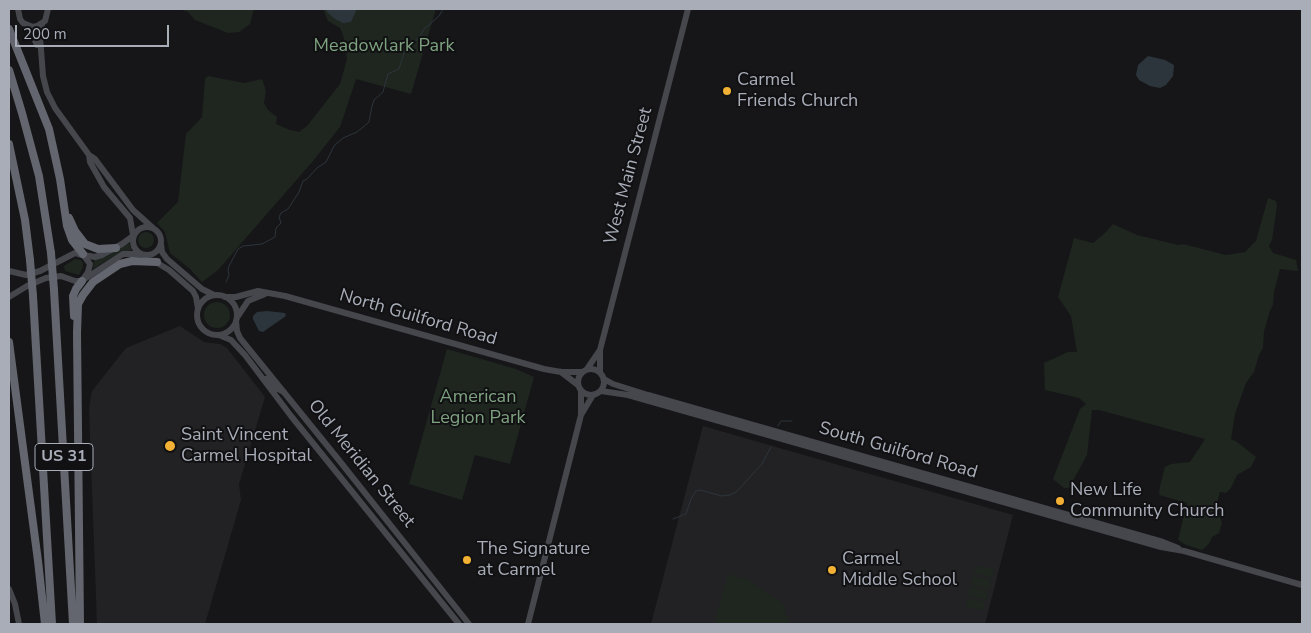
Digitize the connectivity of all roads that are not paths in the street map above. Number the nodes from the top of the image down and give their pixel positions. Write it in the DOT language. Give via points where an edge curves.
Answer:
graph roads {
  1 [pos="18,9"];
  2 [pos="48,9"];
  3 [pos="688,9"];
  4 [pos="42,24"];
  5 [pos="28,26"];
  6 [pos="9,29"];
  7 [pos="40,53"];
  8 [pos="9,70"];
  9 [pos="9,144"];
  10 [pos="89,155"];
  11 [pos="63,197"];
  12 [pos="153,228"];
  13 [pos="133,236"];
  14 [pos="161,243"];
  15 [pos="116,248"];
  16 [pos="83,255"];
  17 [pos="142,255"];
  18 [pos="157,262"];
  19 [pos="9,271"];
  20 [pos="82,281"];
  21 [pos="266,293"];
  22 [pos="214,295"];
  23 [pos="9,297"];
  24 [pos="225,297"];
  25 [pos="198,310"];
  26 [pos="236,320"];
  27 [pos="77,333"];
  28 [pos="219,335"];
  29 [pos="9,342"];
  30 [pos="600,350"];
  31 [pos="9,358"];
  32 [pos="12,370"];
  33 [pos="584,371"];
  34 [pos="561,372"];
  35 [pos="600,372"];
  36 [pos="262,379"];
  37 [pos="604,379"];
  38 [pos="579,388"];
  39 [pos="601,391"];
  40 [pos="285,392"];
  41 [pos="593,395"];
  42 [pos="581,415"];
  43 [pos="338,459"];
  44 [pos="331,466"];
  45 [pos="1184,551"];
  46 [pos="1302,585"];
  47 [pos="9,589"];
  48 [pos="19,624"];
  49 [pos="45,624"];
  50 [pos="52,624"];
  51 [pos="73,624"];
  52 [pos="80,624"];
  53 [pos="459,624"];
  54 [pos="469,624"];
  55 [pos="528,624"];
  1 -- 5 [label="main road" via="20,19"];
  2 -- 4 [label="main road"];
  3 -- 30 [label="main road, West Main Street"];
  4 -- 5 [label="main road"];
  4 -- 7 [label="main road"];
  5 -- 7 [label="main road"];
  6 -- 11 [label="highway" via="49,129"];
  7 -- 10 [label="main road" via="51,102"];
  8 -- 51 [label="highway, US 31, bridge" via="39,176 52,253"];
  9 -- 50 [label="highway, US 31, bridge" via="30,260"];
  10 -- 12 [label="main road" via="133,210"];
  10 -- 13 [label="main road" via="104,187 130,218"];
  11 -- 15 [label="highway" via="72,226 82,242 96,249"];
  11 -- 16 [label="highway" via="68,229"];
  12 -- 13 [label="main road" via="140,228"];
  12 -- 14 [label="main road"];
  13 -- 15 [label="main road"];
  13 -- 17 [label="main road" via="134,248"];
  14 -- 17 [label="main road" via="154,253"];
  14 -- 22 [label="main road" via="167,259 199,287"];
  15 -- 16 [label="main road" via="98,256"];
  16 -- 19 [label="main road" via="71,254 26,275"];
  16 -- 20 [label="main road" via="90,266"];
  17 -- 18 [label="main road"];
  17 -- 20 [label="main road" via="123,254"];
  18 -- 25 [label="main road" via="193,291"];
  18 -- 27 [label="highway" via="124,262 93,282 78,304"];
  20 -- 23 [label="main road" via="61,276 46,278"];
  20 -- 27 [label="highway" via="72,301"];
  21 -- 24 [label="main road, North Guilford Road"];
  21 -- 26 [label="main road" via="246,303"];
  21 -- 34 [label="main road, North Guilford Road"];
  22 -- 24 [label="main road"];
  22 -- 25 [label="main road" via="204,300"];
  24 -- 26 [label="main road" via="235,307"];
  25 -- 28 [label="main road" via="201,327 208,333"];
  26 -- 28 [label="main road" via="228,332"];
  26 -- 40 [label="main road, Old Meridian Street" via="240,338"];
  27 -- 52 [label="highway"];
  28 -- 36 [label="main road, Old Meridian Street" via="235,344"];
  29 -- 32 [label="highway"];
  30 -- 33 [label="main road, West Main Street"];
  30 -- 35 [label="main road, West Main Street"];
  31 -- 32 [label="highway"];
  32 -- 49 [label="highway"];
  33 -- 34 [label="main road, North Guilford Road"];
  33 -- 35 [label="main road" via="594,369"];
  33 -- 38 [label="main road" via="578,378"];
  34 -- 38 [label="main road, North Guilford Road"];
  35 -- 37 [label="main road"];
  36 -- 40 [label="main road"];
  36 -- 44 [label="main road, Old Meridian Street"];
  37 -- 39 [label="main road"];
  37 -- 45 [label="main road, South Guilford Road" via="648,395 1163,542"];
  38 -- 41 [label="main road" via="587,395"];
  38 -- 42 [label="main road"];
  39 -- 41 [label="main road"];
  39 -- 45 [label="main road, South Guilford Road" via="628,395"];
  40 -- 43 [label="main road, Old Meridian Street"];
  41 -- 42 [label="main road"];
  42 -- 55 [label="main road"];
  43 -- 44 [label="main road"];
  43 -- 54 [label="main road, Old Meridian Street"];
  44 -- 53 [label="main road, Old Meridian Street"];
  45 -- 46 [label="main road, South Guilford Road"];
  47 -- 48 [label="main road"];
}
